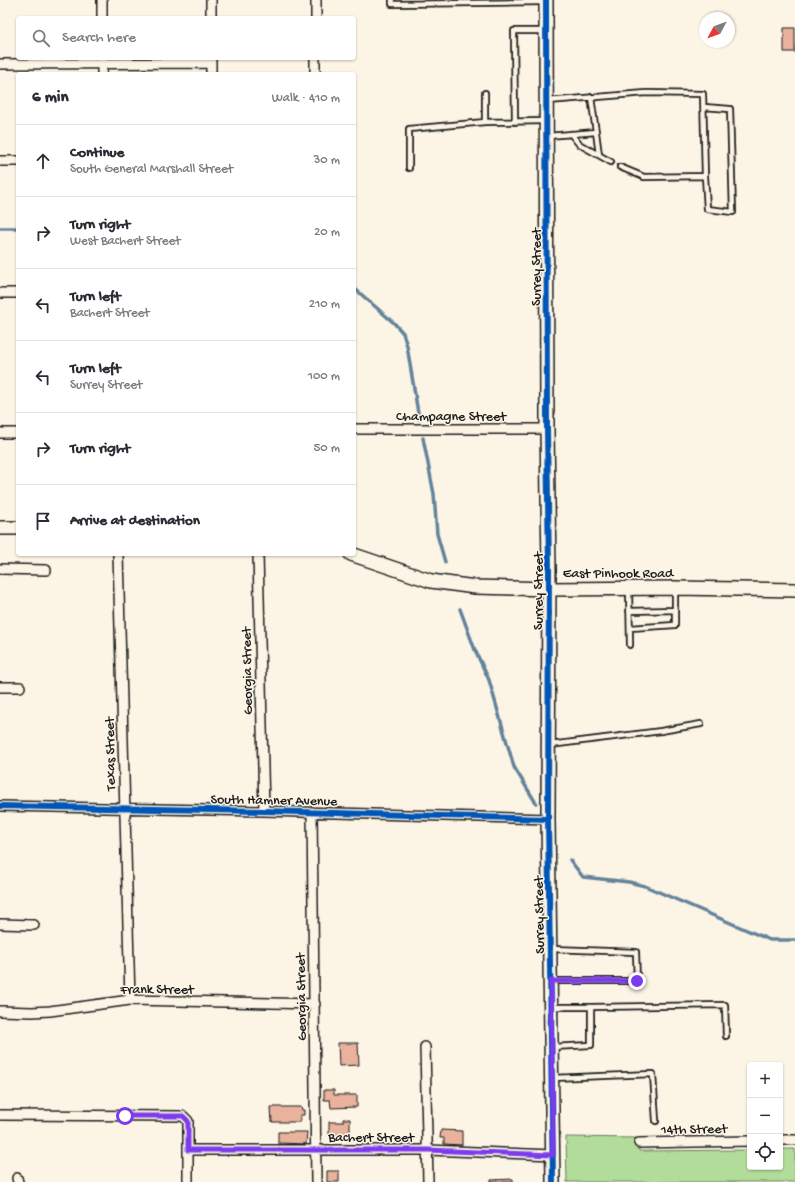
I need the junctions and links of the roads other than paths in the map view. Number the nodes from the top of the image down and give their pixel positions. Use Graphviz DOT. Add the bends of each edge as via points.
graph roads {
  1 [pos="102,0"];
  2 [pos="211,0"];
  3 [pos="316,0"];
  4 [pos="392,0"];
  5 [pos="546,1"];
  6 [pos="102,16"];
  7 [pos="211,16"];
  8 [pos="316,16"];
  9 [pos="546,31"];
  10 [pos="102,60"];
  11 [pos="315,60"];
  12 [pos="211,61"];
  13 [pos="0,64"];
  14 [pos="102,72"];
  15 [pos="211,72"];
  16 [pos="315,72"];
  17 [pos="485,93"];
  18 [pos="591,97"];
  19 [pos="547,101"];
  20 [pos="704,107"];
  21 [pos="547,121"];
  22 [pos="485,122"];
  23 [pos="515,122"];
  24 [pos="596,132"];
  25 [pos="571,134"];
  26 [pos="547,136"];
  27 [pos="599,155"];
  28 [pos="0,161"];
  29 [pos="16,161"];
  30 [pos="611,162"];
  31 [pos="620,167"];
  32 [pos="409,168"];
  33 [pos="705,176"];
  34 [pos="0,293"];
  35 [pos="16,293"];
  36 [pos="356,429"];
  37 [pos="547,429"];
  38 [pos="0,433"];
  39 [pos="16,433"];
  40 [pos="0,528"];
  41 [pos="16,528"];
  42 [pos="118,556"];
  43 [pos="258,556"];
  44 [pos="356,556"];
  45 [pos="0,569"];
  46 [pos="46,570"];
  47 [pos="629,588"];
  48 [pos="675,588"];
  49 [pos="549,589"];
  50 [pos="795,590"];
  51 [pos="675,610"];
  52 [pos="629,612"];
  53 [pos="630,628"];
  54 [pos="630,645"];
  55 [pos="0,687"];
  56 [pos="20,687"];
  57 [pos="702,724"];
  58 [pos="548,745"];
  59 [pos="0,806"];
  60 [pos="125,808"];
  61 [pos="264,811"];
  62 [pos="312,812"];
  63 [pos="548,819"];
  64 [pos="0,924"];
  65 [pos="34,925"];
  66 [pos="550,949"];
  67 [pos="551,981"];
  68 [pos="130,1000"];
  69 [pos="315,1004"];
  70 [pos="551,1007"];
  71 [pos="591,1007"];
  72 [pos="0,1012"];
  73 [pos="726,1036"];
  74 [pos="425,1047"];
  75 [pos="552,1047"];
  76 [pos="552,1078"];
  77 [pos="0,1115"];
  78 [pos="656,1121"];
  79 [pos="783,1140"];
  80 [pos="795,1140"];
  81 [pos="747,1141"];
  82 [pos="639,1143"];
  83 [pos="188,1150"];
  84 [pos="428,1150"];
  85 [pos="316,1151"];
  86 [pos="553,1155"];
  87 [pos="188,1182"];
  88 [pos="316,1182"];
  89 [pos="428,1182"];
  90 [pos="553,1182"];
  1 -- 6 [label="street"];
  2 -- 7 [label="street"];
  3 -- 8 [label="street"];
  4 -- 5 [label="lane" via="392,4"];
  5 -- 9 [label="street, Surrey Street"];
  9 -- 19 [label="street, Surrey Street"];
  9 -- 23 [label="lane" via="514,31"];
  10 -- 12 [label="street"];
  10 -- 13 [label="street"];
  10 -- 14 [label="street"];
  11 -- 16 [label="street"];
  12 -- 15 [label="street"];
  17 -- 22 [label="lane"];
  18 -- 19 [label="lane"];
  18 -- 20 [label="lane" via="646,93 702,94"];
  18 -- 24 [label="lane"];
  19 -- 21 [label="street, Surrey Street"];
  20 -- 33 [label="lane"];
  20 -- 33 [label="lane" via="730,109 733,212 707,209"];
  21 -- 23 [label="lane"];
  21 -- 26 [label="street, Surrey Street"];
  22 -- 23 [label="lane"];
  22 -- 32 [label="lane" via="409,129"];
  24 -- 25 [label="lane"];
  24 -- 27 [label="lane"];
  25 -- 26 [label="lane"];
  25 -- 27 [label="lane" via="579,144"];
  26 -- 37 [label="street, Surrey Street"];
  27 -- 30 [label="lane"];
  28 -- 29 [label="street"];
  31 -- 33 [label="lane" via="644,177"];
  34 -- 35 [label="street"];
  36 -- 37 [label="street, Champagne Street"];
  37 -- 49 [label="street, Surrey Street"];
  38 -- 39 [label="street"];
  40 -- 41 [label="street"];
  42 -- 60 [label="street, Texas Street"];
  43 -- 61 [label="street, Georgia Street"];
  44 -- 49 [label="street, East Pinhook Road" via="444,583 475,587"];
  45 -- 46 [label="street"];
  47 -- 48 [label="street, East Pinhook Road"];
  47 -- 49 [label="street, East Pinhook Road"];
  47 -- 52 [label="lane"];
  48 -- 50 [label="street, East Pinhook Road"];
  48 -- 51 [label="lane"];
  49 -- 58 [label="street, Surrey Street"];
  51 -- 52 [label="lane"];
  51 -- 53 [label="lane" via="675,625"];
  52 -- 53 [label="lane"];
  53 -- 54 [label="lane"];
  55 -- 56 [label="street"];
  57 -- 58 [label="lane"];
  58 -- 63 [label="street, Surrey Street"];
  59 -- 60 [label="street, South Hamner Avenue"];
  60 -- 61 [label="street, South Hamner Avenue"];
  60 -- 68 [label="street, Texas Street"];
  61 -- 62 [label="street, South Hamner Avenue"];
  62 -- 63 [label="street, South Hamner Avenue"];
  62 -- 69 [label="street, Georgia Street"];
  63 -- 66 [label="street, Surrey Street"];
  64 -- 65 [label="street"];
  66 -- 67 [label="street, Surrey Street"];
  66 -- 67 [label="lane" via="636,952 637,981"];
  67 -- 70 [label="street, Surrey Street"];
  68 -- 69 [label="street, Frank Street"];
  68 -- 72 [label="street, Frank Street" via="50,1011"];
  69 -- 85 [label="street, Georgia Street"];
  70 -- 71 [label="lane"];
  70 -- 75 [label="street, Surrey Street"];
  71 -- 73 [label="lane" via="726,1005"];
  71 -- 75 [label="lane" via="591,1046"];
  74 -- 84 [label="street"];
  75 -- 76 [label="street, Surrey Street"];
  76 -- 78 [label="lane" via="653,1074"];
  76 -- 86 [label="street, Surrey Street"];
  77 -- 83 [label="street" via="183,1116 188,1121"];
  79 -- 80 [label="street"];
  81 -- 82 [label="street, 14th Street"];
  83 -- 85 [label="street, Bachert Street"];
  83 -- 87 [label="street"];
  84 -- 85 [label="street, Bachert Street"];
  84 -- 86 [label="street, Bachert Street"];
  84 -- 89 [label="street"];
  85 -- 88 [label="street, Georgia Street"];
  86 -- 90 [label="street, Surrey Street"];
}
